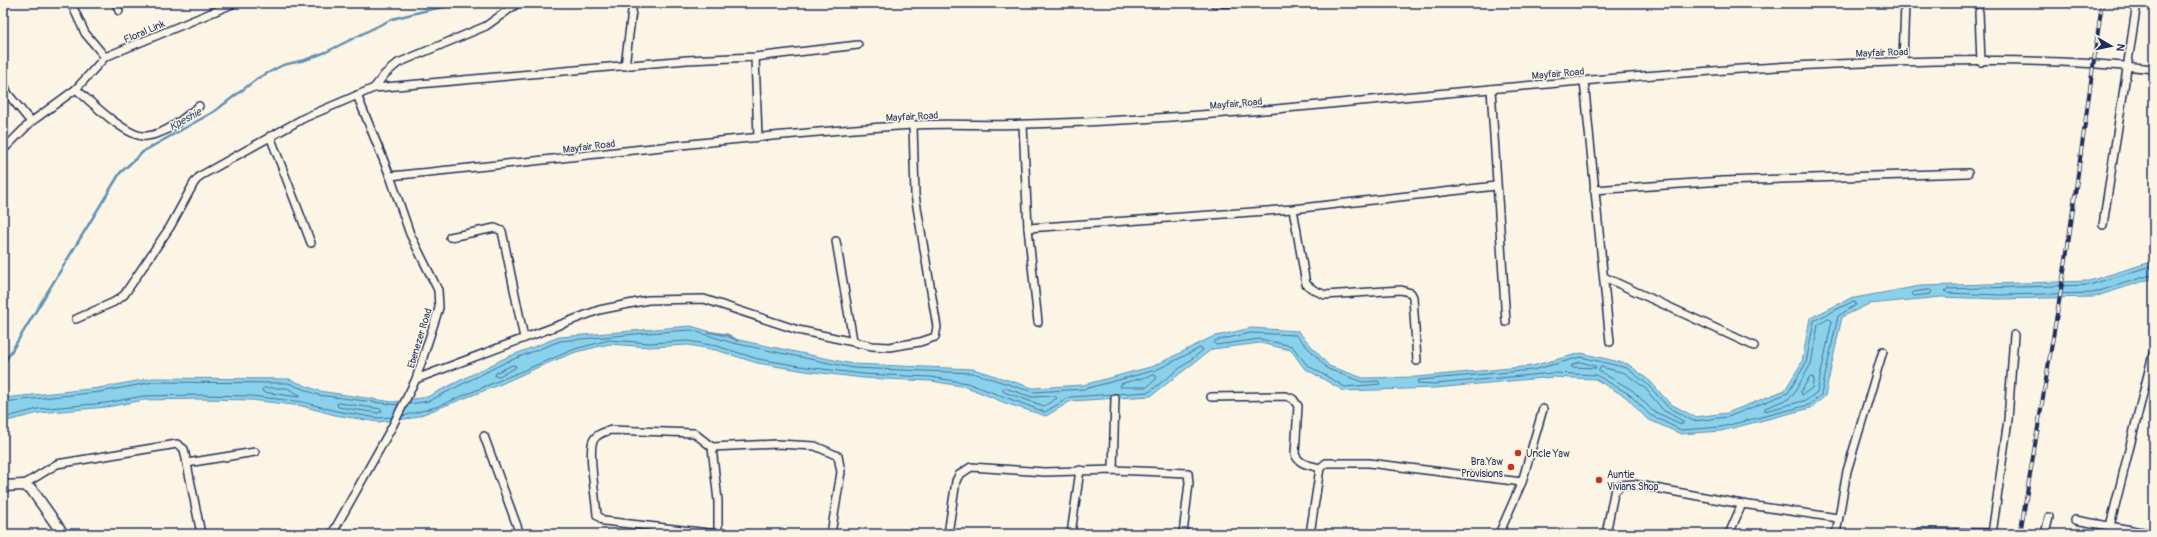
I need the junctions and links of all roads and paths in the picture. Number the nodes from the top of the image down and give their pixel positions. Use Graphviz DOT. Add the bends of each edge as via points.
graph roads {
  1 [pos="71,3"];
  2 [pos="116,3"];
  3 [pos="235,3"];
  4 [pos="518,3"];
  5 [pos="633,3"];
  6 [pos="1238,3"];
  7 [pos="1905,3"];
  8 [pos="2137,3"];
  9 [pos="1216,4"];
  10 [pos="119,11"];
  11 [pos="1979,12"];
  12 [pos="858,45"];
  13 [pos="105,57"];
  14 [pos="755,57"];
  15 [pos="1903,61"];
  16 [pos="1981,62"];
  17 [pos="625,66"];
  18 [pos="2127,66"];
  19 [pos="2154,69"];
  20 [pos="1584,81"];
  21 [pos="3,82"];
  22 [pos="374,88"];
  23 [pos="1491,88"];
  24 [pos="76,89"];
  25 [pos="6,95"];
  26 [pos="357,95"];
  27 [pos="199,106"];
  28 [pos="30,122"];
  29 [pos="913,125"];
  30 [pos="1023,125"];
  31 [pos="270,136"];
  32 [pos="758,136"];
  33 [pos="3,150"];
  34 [pos="1968,173"];
  35 [pos="390,176"];
  36 [pos="1496,186"];
  37 [pos="1594,190"];
  38 [pos="1293,208"];
  39 [pos="2103,225"];
  40 [pos="1028,228"];
  41 [pos="450,237"];
  42 [pos="836,241"];
  43 [pos="311,243"];
  44 [pos="1604,277"];
  45 [pos="76,319"];
  46 [pos="1038,322"];
  47 [pos="1506,322"];
  48 [pos="2014,335"];
  49 [pos="524,338"];
  50 [pos="853,340"];
  51 [pos="1610,342"];
  52 [pos="1754,346"];
  53 [pos="2154,350"];
  54 [pos="1883,351"];
  55 [pos="1417,361"];
  56 [pos="416,378"];
  57 [pos="1211,397"];
  58 [pos="1115,398"];
  59 [pos="1543,408"];
  60 [pos="484,436"];
  61 [pos="712,447"];
  62 [pos="255,452"];
  63 [pos="187,463"];
  64 [pos="1320,468"];
  65 [pos="1080,470"];
  66 [pos="1112,470"];
  67 [pos="1522,482"];
  68 [pos="23,485"];
  69 [pos="3,486"];
  70 [pos="1742,504"];
  71 [pos="2049,517"];
  72 [pos="1838,518"];
  73 [pos="2075,520"];
  74 [pos="2110,526"];
  75 [pos="1920,532"];
  76 [pos="63,534"];
  77 [pos="201,534"];
  78 [pos="332,534"];
  79 [pos="520,534"];
  80 [pos="718,534"];
  81 [pos="831,534"];
  82 [pos="948,534"];
  83 [pos="1071,534"];
  84 [pos="1183,534"];
  85 [pos="1310,534"];
  86 [pos="1499,534"];
  87 [pos="1606,534"];
  88 [pos="1729,534"];
  89 [pos="1836,534"];
  90 [pos="1993,534"];
  91 [pos="2045,534"];
  92 [pos="2154,534"];
  1 -- 13 [label="street" via="85,33"];
  2 -- 10 [label="street"];
  3 -- 13 [label="street, Floral Link"];
  4 -- 22 [label="street" via="486,26 398,63"];
  5 -- 17 [label="street"];
  6 -- 9 [label="street"];
  7 -- 15 [label="street"];
  8 -- 18 [label="street"];
  11 -- 16 [label="street"];
  12 -- 14 [label="street"];
  13 -- 24 [label="street"];
  14 -- 17 [label="street"];
  14 -- 32 [label="street"];
  15 -- 16 [label="street, Mayfair Road"];
  15 -- 20 [label="street, Mayfair Road" via="1735,68"];
  16 -- 18 [label="street, Mayfair Road" via="2084,62"];
  17 -- 22 [label="street"];
  18 -- 19 [label="street, Mayfair Road"];
  18 -- 39 [label="street"];
  20 -- 23 [label="street, Mayfair Road"];
  20 -- 37 [label="street"];
  21 -- 25 [label="street"];
  22 -- 26 [label="street"];
  23 -- 30 [label="street, Mayfair Road" via="1202,116"];
  23 -- 36 [label="street"];
  24 -- 27 [label="street" via="117,123 134,134 145,137 171,127"];
  24 -- 28 [label="street"];
  25 -- 28 [label="street"];
  26 -- 31 [label="street"];
  26 -- 35 [label="street, Ebenezer Road"];
  28 -- 33 [label="street"];
  29 -- 30 [label="street, Mayfair Road"];
  29 -- 32 [label="street, Mayfair Road"];
  29 -- 50 [label="street" via="916,195 937,327 935,337 889,347 872,346"];
  30 -- 40 [label="street"];
  31 -- 43 [label="street"];
  31 -- 45 [label="street" via="196,179 170,227 124,295"];
  32 -- 35 [label="street, Mayfair Road"];
  34 -- 37 [label="street" via="1723,181"];
  35 -- 56 [label="street, Ebenezer Road" via="410,234 440,299"];
  36 -- 38 [label="street"];
  36 -- 47 [label="street"];
  37 -- 44 [label="street"];
  38 -- 40 [label="street"];
  38 -- 55 [label="street" via="1306,284 1314,290 1325,295 1401,290 1411,293"];
  40 -- 46 [label="street"];
  41 -- 49 [label="street" via="495,228 502,231"];
  42 -- 50 [label="street"];
  44 -- 51 [label="street"];
  44 -- 52 [label="street"];
  48 -- 90 [label="street" via="2008,420"];
  49 -- 50 [label="street" via="599,310 648,300 693,299 715,301 798,330"];
  49 -- 56 [label="street"];
  53 -- 74 [label="street"];
  54 -- 72 [label="street" via="1847,471"];
  56 -- 78 [label="street, Ebenezer Road" via="393,425"];
  57 -- 64 [label="street" via="1293,398 1298,406 1297,459 1301,463"];
  58 -- 66 [label="street"];
  59 -- 67 [label="street"];
  60 -- 79 [label="street"];
  61 -- 80 [label="street" via="718,501"];
  61 -- 80 [label="street" via="694,433 611,430 600,434 593,442 592,457 597,515 604,521"];
  61 -- 81 [label="street" via="777,444 815,446 838,456 841,472"];
  62 -- 63 [label="street"];
  63 -- 68 [label="street" via="184,449 177,444 164,445 57,464"];
  63 -- 77 [label="street"];
  64 -- 67 [label="street" via="1326,463 1369,463"];
  64 -- 85 [label="street"];
  65 -- 66 [label="street"];
  65 -- 82 [label="street" via="1045,472 971,467 958,475"];
  65 -- 83 [label="street"];
  66 -- 84 [label="street" via="1188,473"];
  67 -- 86 [label="street"];
  68 -- 69 [label="street"];
  68 -- 76 [label="street" via="32,490"];
  70 -- 72 [label="street"];
  70 -- 87 [label="street" via="1633,484 1621,485 1614,493"];
  70 -- 88 [label="street"];
  71 -- 91 [label="street"];
  72 -- 89 [label="street"];
  73 -- 74 [label="street"];
  74 -- 92 [label="street"];
  75 -- 90 [label="street"];
}
